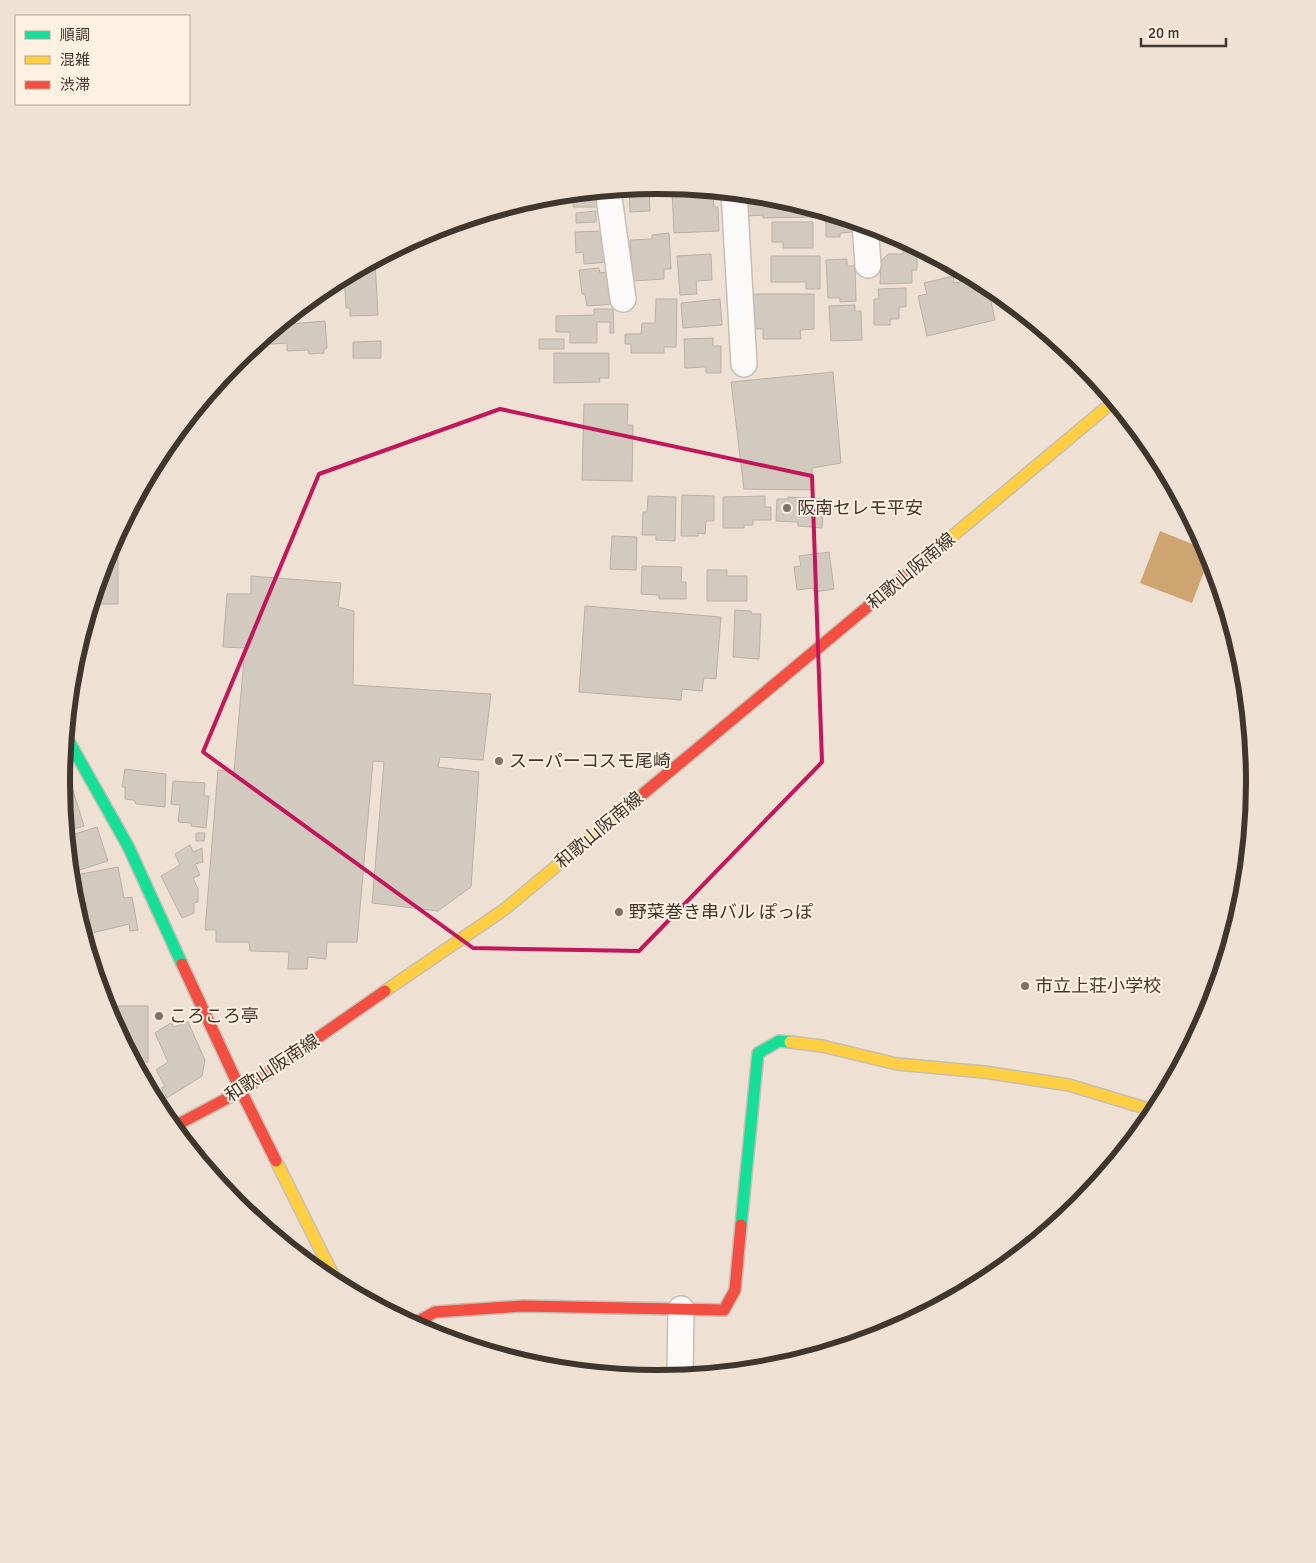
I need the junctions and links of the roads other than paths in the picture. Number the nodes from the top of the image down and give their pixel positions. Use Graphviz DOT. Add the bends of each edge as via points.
graph roads {
  1 [pos="609,196"];
  2 [pos="734,199"];
  3 [pos="866,232"];
  4 [pos="868,265"];
  5 [pos="623,300"];
  6 [pos="744,364"];
  7 [pos="1109,405"];
  8 [pos="71,745"];
  9 [pos="241,1091"];
  10 [pos="1147,1108"];
  11 [pos="180,1123"];
  12 [pos="329,1268"];
  13 [pos="681,1310"];
  14 [pos="421,1320"];
  15 [pos="680,1369"];
  1 -- 5 [label="street"];
  2 -- 6 [label="street"];
  3 -- 4 [label="street"];
  7 -- 9 [label="street, 和歌山阪南線" via="505,909"];
  8 -- 9 [label="street" via="128,846"];
  9 -- 11 [label="street, 和歌山阪南線"];
  9 -- 12 [label="street"];
  10 -- 13 [label="street" via="1069,1085 984,1072 897,1064 822,1046 779,1041 758,1053 735,1290 724,1310"];
  13 -- 14 [label="street" via="523,1306 436,1312"];
  13 -- 15 [label="street"];
}
